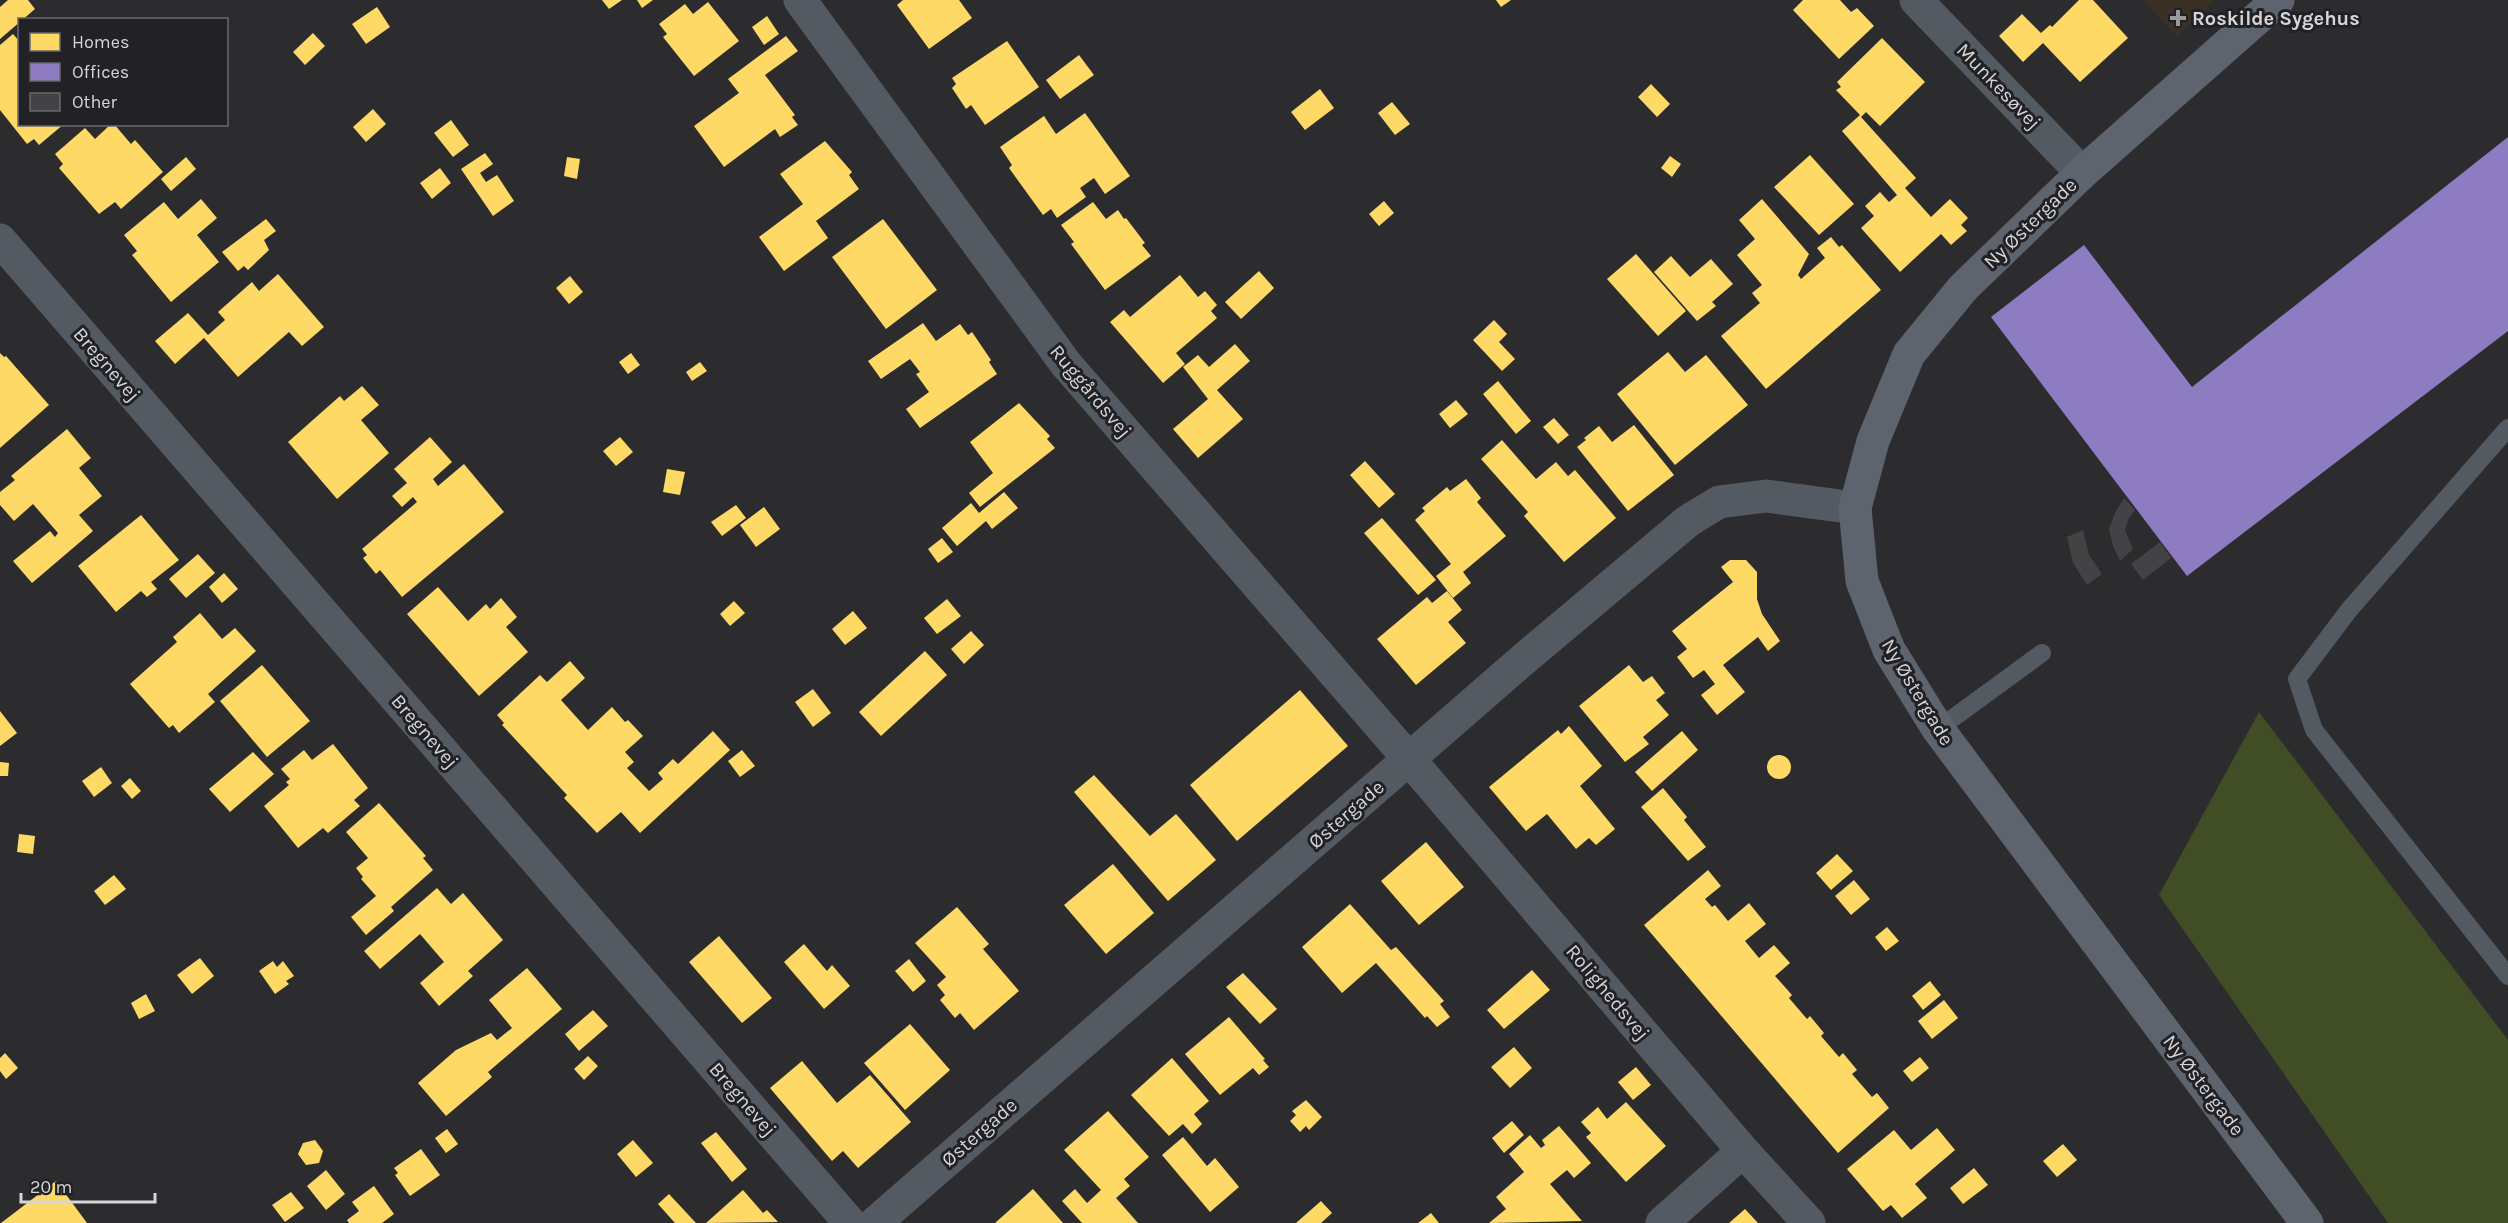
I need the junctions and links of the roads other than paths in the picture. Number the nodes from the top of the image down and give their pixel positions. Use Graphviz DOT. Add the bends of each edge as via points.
graph roads {
  1 [pos="800,0"];
  2 [pos="1916,0"];
  3 [pos="2278,0"];
  4 [pos="2082,173"];
  5 [pos="0,240"];
  6 [pos="2508,428"];
  7 [pos="1855,508"];
  8 [pos="2042,653"];
  9 [pos="1938,729"];
  10 [pos="1409,759"];
  11 [pos="2508,976"];
  12 [pos="1743,1150"];
  13 [pos="850,1223"];
  14 [pos="875,1223"];
  15 [pos="1662,1223"];
  16 [pos="1809,1223"];
  17 [pos="2307,1223"];
  1 -- 10 [label="street, Ruggårdsvej" via="1066,364"];
  2 -- 4 [label="street, Munkesøvej"];
  3 -- 4 [label="main road, Ny Østergade"];
  4 -- 7 [label="main road, Ny Østergade" via="1963,288 1909,354 1874,441"];
  5 -- 13 [label="street, Bregnevej"];
  6 -- 11 [label="lane" via="2349,610 2297,679 2314,730"];
  7 -- 9 [label="main road, Ny Østergade" via="1862,581 1889,650"];
  7 -- 10 [label="street, Østergade" via="1766,496 1719,502 1659,543"];
  8 -- 9 [label="lane"];
  9 -- 17 [label="main road, Ny Østergade"];
  10 -- 12 [label="street, Rolighedsvej"];
  10 -- 14 [label="street, Østergade"];
  12 -- 15 [label="street"];
  12 -- 16 [label="street, Rolighedsvej"];
}
